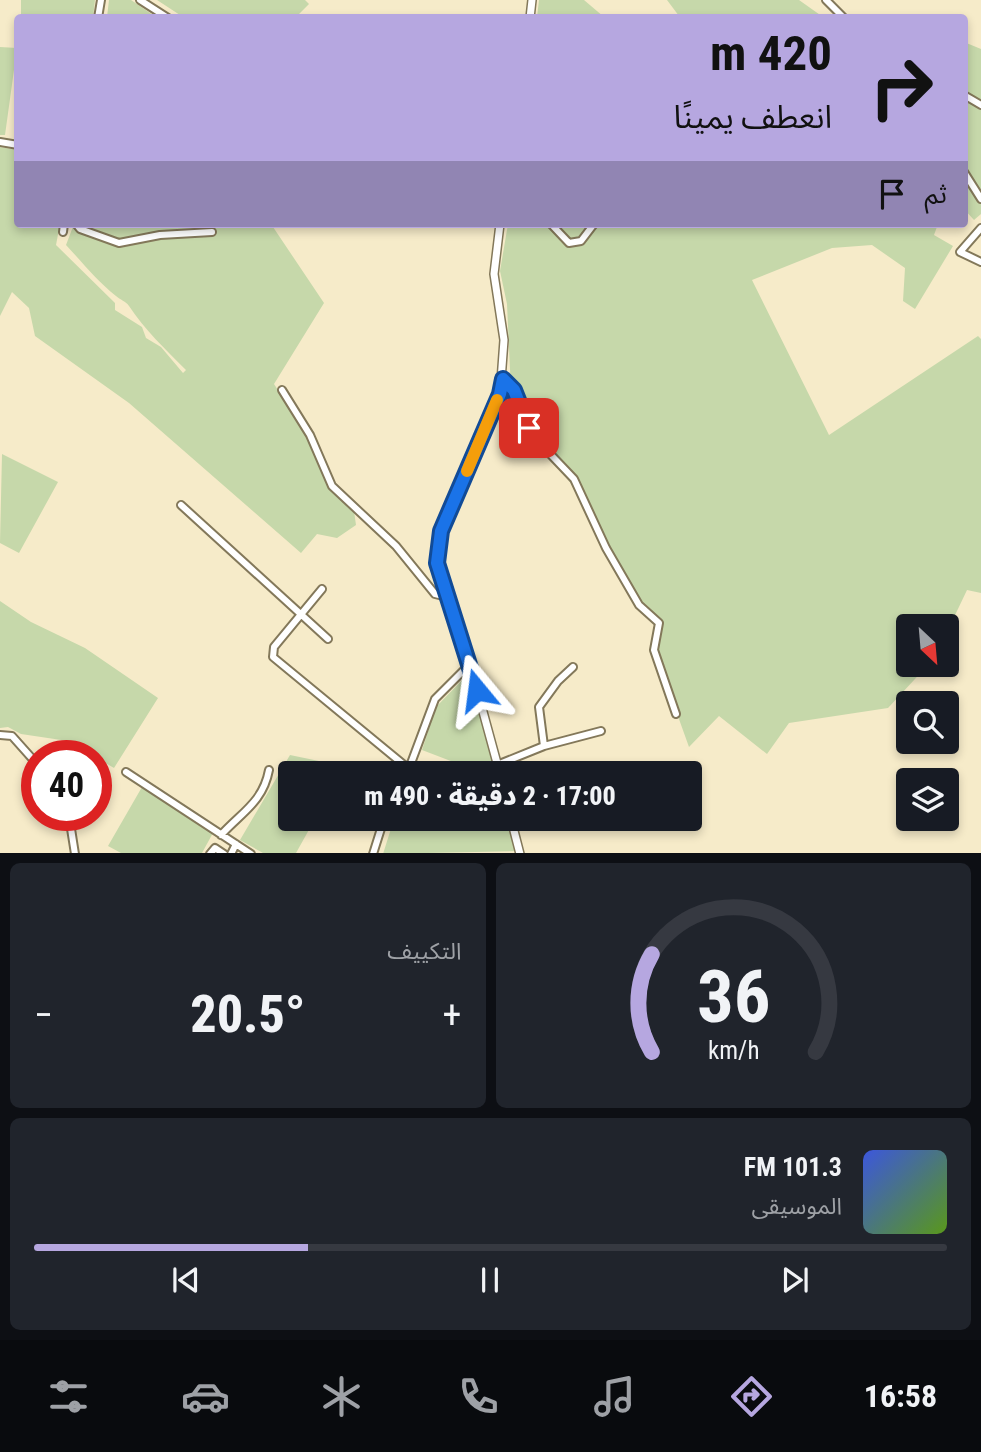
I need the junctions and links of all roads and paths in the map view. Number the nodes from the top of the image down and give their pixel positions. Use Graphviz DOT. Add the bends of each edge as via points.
graph roads {
  1 [pos="140,0"];
  2 [pos="826,0"];
  3 [pos="162,14"];
  4 [pos="840,14"];
  5 [pos="968,178"];
  6 [pos="981,199"];
  7 [pos="79,228"];
  8 [pos="500,228"];
  9 [pos="555,228"];
  10 [pos="591,228"];
  11 [pos="981,228"];
  12 [pos="212,232"];
  13 [pos="981,262"];
  14 [pos="503,379"];
  15 [pos="282,390"];
  16 [pos="181,505"];
  17 [pos="321,589"];
  18 [pos="447,597"];
  19 [pos="300,615"];
  20 [pos="328,639"];
  21 [pos="470,664"];
  22 [pos="573,667"];
  23 [pos="676,714"];
  24 [pos="601,731"];
  25 [pos="0,735"];
  26 [pos="21,746"];
  27 [pos="544,746"];
  28 [pos="396,761"];
  29 [pos="412,761"];
  30 [pos="497,761"];
  31 [pos="515,761"];
  32 [pos="269,770"];
  33 [pos="126,772"];
  34 [pos="71,831"];
  35 [pos="380,831"];
  36 [pos="514,831"];
  37 [pos="221,835"];
  38 [pos="236,844"];
  39 [pos="75,853"];
  40 [pos="210,853"];
  41 [pos="223,853"];
  42 [pos="231,853"];
  43 [pos="251,853"];
  44 [pos="373,853"];
  45 [pos="520,853"];
  1 -- 3 [label="street"];
  2 -- 4 [label="street"];
  5 -- 6 [label="street"];
  7 -- 12 [label="street" via="119,243"];
  8 -- 14 [label="street" via="494,274 503,319"];
  9 -- 10 [label="street" via="569,243 581,241"];
  11 -- 13 [label="street" via="960,252"];
  14 -- 18 [label="street" via="441,531 437,563"];
  14 -- 23 [label="street" via="514,390 534,437 574,479 639,605 659,623 654,650"];
  15 -- 18 [label="street" via="310,435 332,486 396,546 435,594"];
  16 -- 19 [label="street"];
  17 -- 19 [label="street"];
  18 -- 21 [label="street"];
  19 -- 20 [label="street"];
  19 -- 28 [label="street" via="274,647 273,657"];
  21 -- 29 [label="street" via="435,699"];
  21 -- 30 [label="street"];
  22 -- 27 [label="street" via="541,702"];
  24 -- 27 [label="street"];
  25 -- 26 [label="street" via="12,736"];
  27 -- 31 [label="street"];
  32 -- 37 [label="street" via="255,804"];
  33 -- 37 [label="street"];
  34 -- 39 [label="street"];
  35 -- 44 [label="street"];
  36 -- 45 [label="street"];
  37 -- 38 [label="street"];
  38 -- 42 [label="street"];
  38 -- 43 [label="street"];
  40 -- 41 [label="street" via="215,848"];
}
